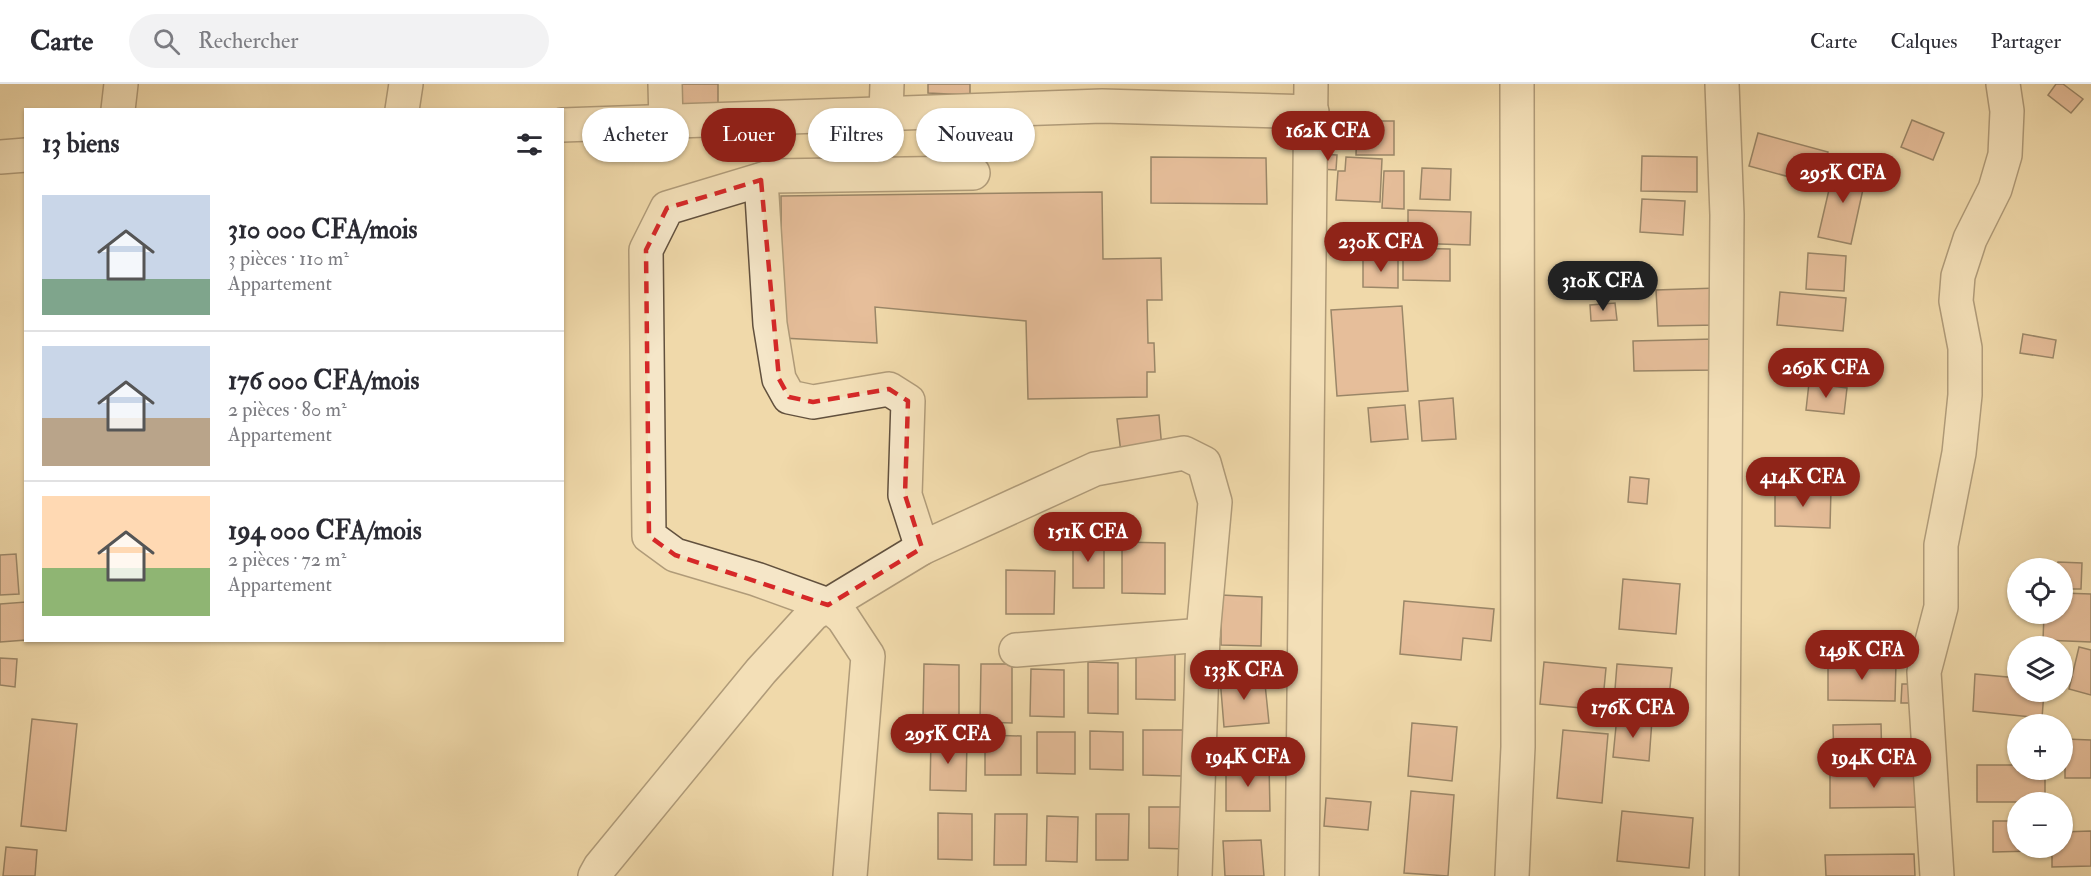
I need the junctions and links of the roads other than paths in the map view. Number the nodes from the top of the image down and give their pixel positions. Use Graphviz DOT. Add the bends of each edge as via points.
graph roads {
  1 [pos="121,84"];
  2 [pos="406,84"];
  3 [pos="665,84"];
  4 [pos="1517,84"];
  5 [pos="1722,84"];
  6 [pos="2003,84"];
  7 [pos="1102,95"];
  8 [pos="1312,98"];
  9 [pos="886,99"];
  10 [pos="118,108"];
  11 [pos="402,108"];
  12 [pos="666,108"];
  13 [pos="689,120"];
  14 [pos="564,125"];
  15 [pos="582,125"];
  16 [pos="24,155"];
  17 [pos="0,157"];
  18 [pos="973,173"];
  19 [pos="761,180"];
  20 [pos="922,548"];
  21 [pos="828,605"];
  22 [pos="1203,635"];
  23 [pos="1016,650"];
  24 [pos="595,876"];
  25 [pos="850,876"];
  26 [pos="1195,876"];
  27 [pos="1302,876"];
  28 [pos="1512,876"];
  29 [pos="1722,876"];
  30 [pos="1937,876"];
  1 -- 10 [label="street"];
  2 -- 11 [label="street"];
  3 -- 12 [label="street"];
  4 -- 28 [label="street" via="1518,747"];
  5 -- 29 [label="street" via="1727,226"];
  6 -- 30 [label="street" via="2007,111 2005,155 1958,276 1956,301 1965,348 1965,395 1959,453 1941,545 1941,607 1924,672"];
  7 -- 8 [label="street"];
  7 -- 9 [label="street"];
  8 -- 27 [label="street"];
  9 -- 13 [label="street"];
  14 -- 15 [label="street"];
  16 -- 17 [label="street"];
  18 -- 19 [label="street" via="773,176"];
  19 -- 20 [label="street" via="770,324 778,379 789,397 813,402 889,389 908,401 905,495"];
  19 -- 21 [label="street" via="667,208 646,250 649,536 675,555"];
  20 -- 21 [label="street"];
  20 -- 22 [label="street" via="1095,469 1185,453 1204,463 1215,502"];
  21 -- 24 [label="street" via="813,614 761,671"];
  21 -- 25 [label="street" via="843,618 868,656"];
  22 -- 23 [label="street"];
  22 -- 26 [label="street"];
}
